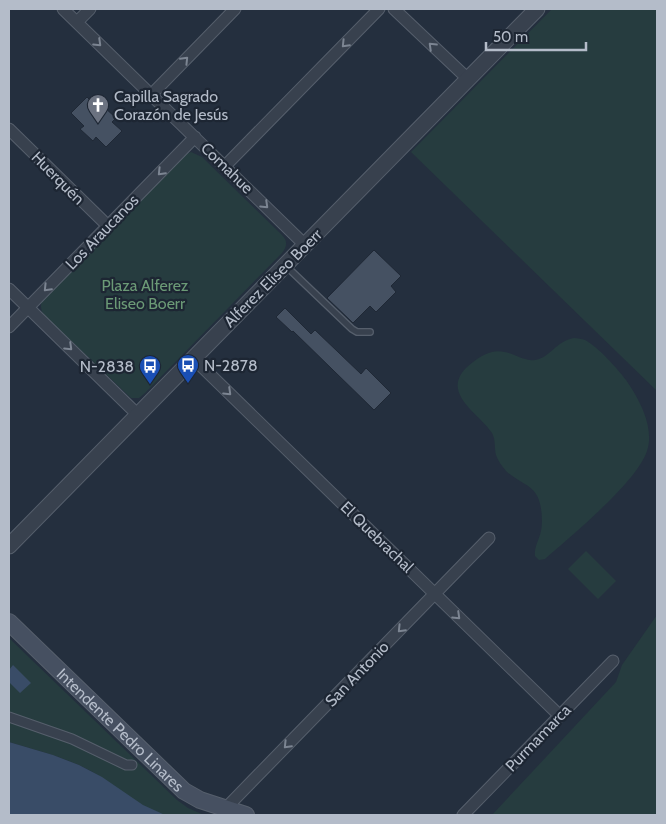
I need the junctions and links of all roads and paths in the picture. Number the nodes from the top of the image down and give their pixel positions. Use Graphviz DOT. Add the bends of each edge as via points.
graph roads {
  1 [pos="63,9"];
  2 [pos="90,9"];
  3 [pos="235,9"];
  4 [pos="379,9"];
  5 [pos="394,9"];
  6 [pos="536,9"];
  7 [pos="77,22"];
  8 [pos="468,79"];
  9 [pos="151,94"];
  10 [pos="9,129"];
  11 [pos="195,137"];
  12 [pos="225,166"];
  13 [pos="108,226"];
  14 [pos="305,244"];
  15 [pos="285,265"];
  16 [pos="9,289"];
  17 [pos="28,308"];
  18 [pos="9,327"];
  19 [pos="370,332"];
  20 [pos="193,358"];
  21 [pos="138,415"];
  22 [pos="489,538"];
  23 [pos="9,546"];
  24 [pos="435,594"];
  25 [pos="9,622"];
  26 [pos="613,662"];
  27 [pos="9,716"];
  28 [pos="560,716"];
  29 [pos="132,765"];
  30 [pos="225,809"];
  31 [pos="246,815"];
  32 [pos="463,815"];
  1 -- 7 [label="street, Comahue"];
  2 -- 7 [label="street"];
  9 -- 3 [label="street, one-way"];
  4 -- 12 [label="street, one-way"];
  8 -- 5 [label="street, one-way"];
  6 -- 8 [label="street, Alferez Eliseo Boerr"];
  7 -- 9 [label="street, Comahue, one-way"];
  8 -- 14 [label="street, Alferez Eliseo Boerr"];
  9 -- 11 [label="street, Comahue"];
  10 -- 13 [label="street, Huerquén"];
  11 -- 12 [label="street, Comahue"];
  11 -- 13 [label="street, Los Araucanos, one-way"];
  12 -- 14 [label="street, Comahue, one-way"];
  13 -- 17 [label="street, Los Araucanos, one-way"];
  14 -- 15 [label="street, Alferez Eliseo Boerr"];
  15 -- 19 [label="lane" via="352,329"];
  15 -- 20 [label="street, Alferez Eliseo Boerr"];
  16 -- 17 [label="street"];
  17 -- 18 [label="street, Los Araucanos"];
  17 -- 21 [label="street, one-way"];
  20 -- 21 [label="street, Alferez Eliseo Boerr"];
  20 -- 24 [label="street, El Quebrachal, one-way"];
  21 -- 23 [label="street, Alferez Eliseo Boerr"];
  22 -- 24 [label="street, San Antonio"];
  24 -- 28 [label="street, El Quebrachal, one-way"];
  24 -- 30 [label="street, San Antonio, one-way"];
  25 -- 30 [label="main road, Intendente Pedro Linares" via="176,784 200,800"];
  26 -- 28 [label="street, Purmamarca"];
  27 -- 29 [label="street"];
  28 -- 32 [label="street, Purmamarca"];
  30 -- 31 [label="main road, Intendente Pedro Linares"];
}
